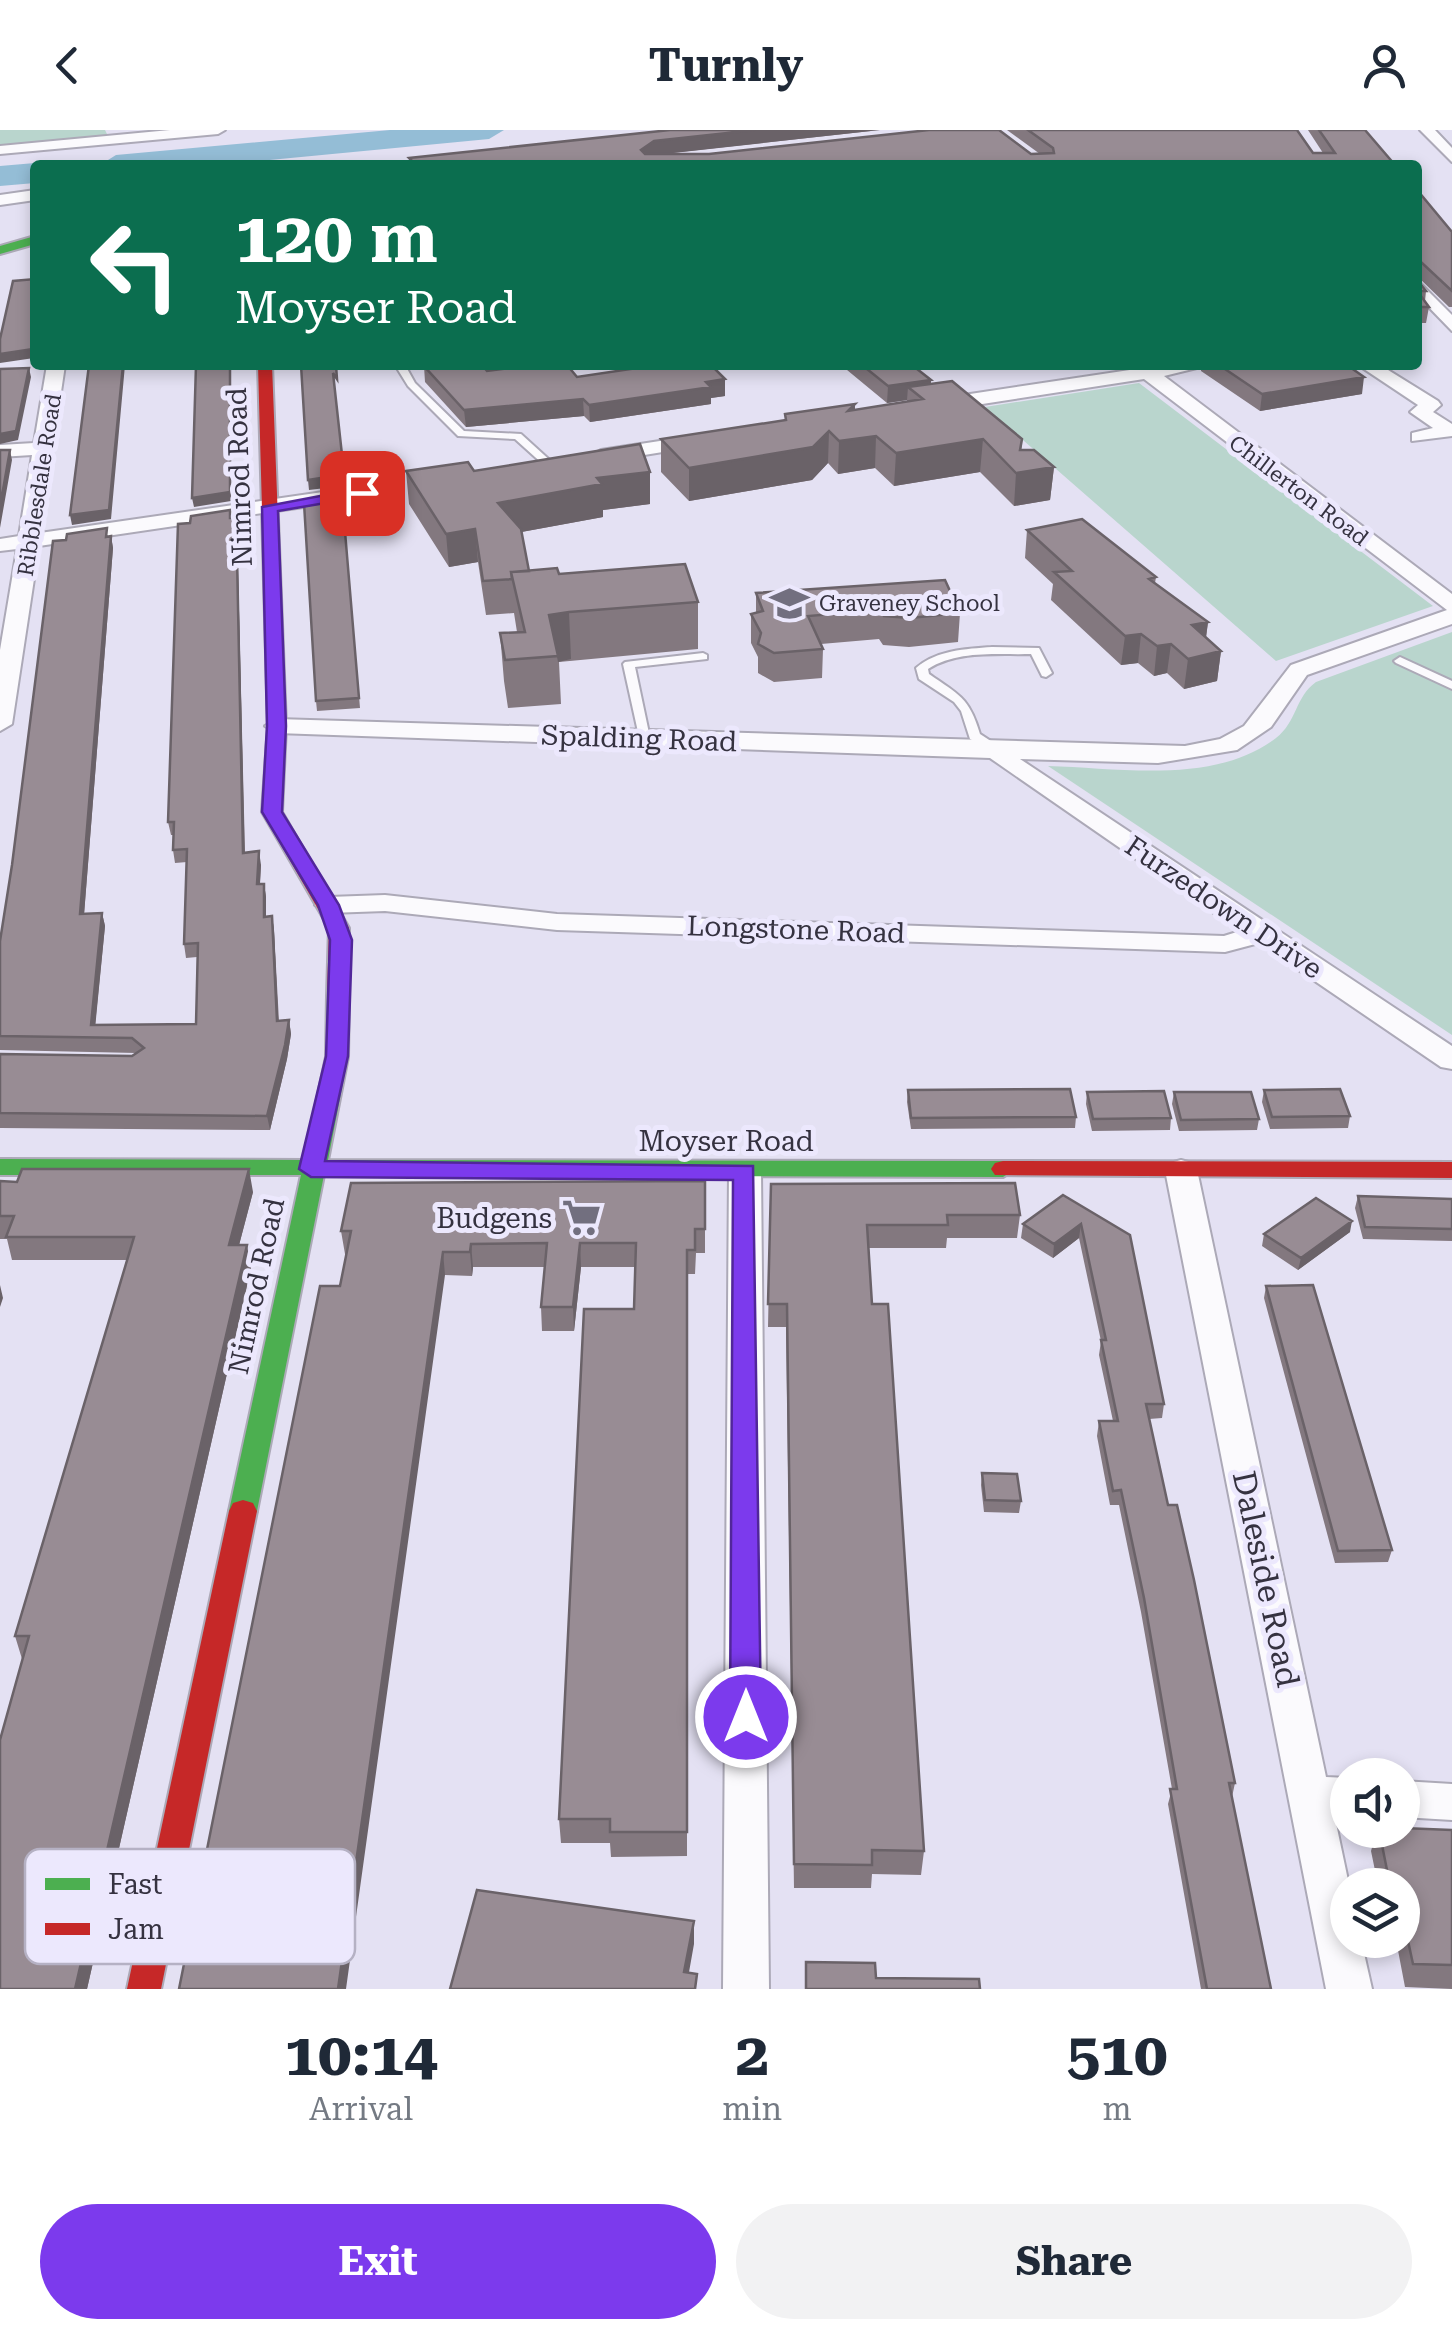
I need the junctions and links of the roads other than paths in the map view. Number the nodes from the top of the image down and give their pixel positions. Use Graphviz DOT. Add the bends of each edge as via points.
graph roads {
  1 [pos="218,130"];
  2 [pos="1427,130"];
  3 [pos="124,134"];
  4 [pos="0,150"];
  5 [pos="1452,156"];
  6 [pos="30,197"];
  7 [pos="0,200"];
  8 [pos="30,241"];
  9 [pos="0,250"];
  10 [pos="1422,292"];
  11 [pos="1446,327"];
  12 [pos="50,370"];
  13 [pos="265,370"];
  14 [pos="403,370"];
  15 [pos="1168,370"];
  16 [pos="1376,370"];
  17 [pos="1148,373"];
  18 [pos="921,408"];
  19 [pos="1419,436"];
  20 [pos="720,438"];
  21 [pos="45,448"];
  22 [pos="0,451"];
  23 [pos="568,461"];
  24 [pos="515,469"];
  25 [pos="402,487"];
  26 [pos="270,507"];
  27 [pos="31,543"];
  28 [pos="0,545"];
  29 [pos="1452,605"];
  30 [pos="1452,616"];
  31 [pos="703,657"];
  32 [pos="1400,661"];
  33 [pos="1046,672"];
  34 [pos="1452,685"];
  35 [pos="0,724"];
  36 [pos="276,726"];
  37 [pos="644,738"];
  38 [pos="1001,752"];
  39 [pos="328,905"];
  40 [pos="1263,933"];
  41 [pos="1452,1060"];
  42 [pos="0,1167"];
  43 [pos="311,1169"];
  44 [pos="1182,1170"];
  45 [pos="1452,1170"];
  46 [pos="745,1172"];
  47 [pos="1329,1796"];
  48 [pos="1420,1800"];
  49 [pos="1452,1802"];
  50 [pos="173,1849"];
  51 [pos="149,1964"];
  52 [pos="144,1989"];
  53 [pos="746,1989"];
  54 [pos="1350,1989"];
  1 -- 3 [label="street"];
  2 -- 5 [label="street"];
  3 -- 4 [label="street"];
  6 -- 7 [label="street"];
  8 -- 9 [label="street"];
  10 -- 11 [label="street"];
  12 -- 21 [label="street, Ribblesdale Road"];
  13 -- 26 [label="street, Nimrod Road"];
  14 -- 23 [label="lane" via="461,434 518,436"];
  15 -- 17 [label="street"];
  16 -- 19 [label="street" via="1432,405 1420,412 1450,431"];
  17 -- 18 [label="street"];
  17 -- 29 [label="street, Chillerton Road"];
  20 -- 23 [label="street"];
  21 -- 22 [label="street"];
  21 -- 27 [label="street, Ribblesdale Road"];
  23 -- 24 [label="street"];
  25 -- 26 [label="street"];
  26 -- 27 [label="street"];
  26 -- 36 [label="street, Nimrod Road"];
  27 -- 28 [label="street"];
  27 -- 35 [label="street, Ribblesdale Road"];
  30 -- 38 [label="street, Spalding Road" via="1299,670 1284,681 1261,724 1212,748 1158,756"];
  31 -- 37 [label="lane" via="629,664"];
  32 -- 34 [label="lane"];
  33 -- 38 [label="lane" via="1035,650 953,656 922,668 923,676 958,698 974,736"];
  36 -- 37 [label="street, Spalding Road"];
  36 -- 39 [label="street, Nimrod Road" via="272,812"];
  37 -- 38 [label="street, Spalding Road"];
  38 -- 40 [label="street, Furzedown Drive"];
  39 -- 40 [label="street, Longstone Road" via="385,903 557,922 1225,944"];
  39 -- 43 [label="street, Nimrod Road" via="341,940 337,1056"];
  40 -- 41 [label="street, Furzedown Drive"];
  42 -- 43 [label="street, Moyser Road"];
  43 -- 46 [label="street, Moyser Road"];
  43 -- 50 [label="street, Nimrod Road"];
  44 -- 45 [label="street, Moyser Road"];
  44 -- 46 [label="street, Moyser Road"];
  44 -- 47 [label="street, Daleside Road"];
  46 -- 53 [label="street"];
  47 -- 54 [label="street, Daleside Road"];
  48 -- 49 [label="street"];
  51 -- 52 [label="street, Nimrod Road"];
}
